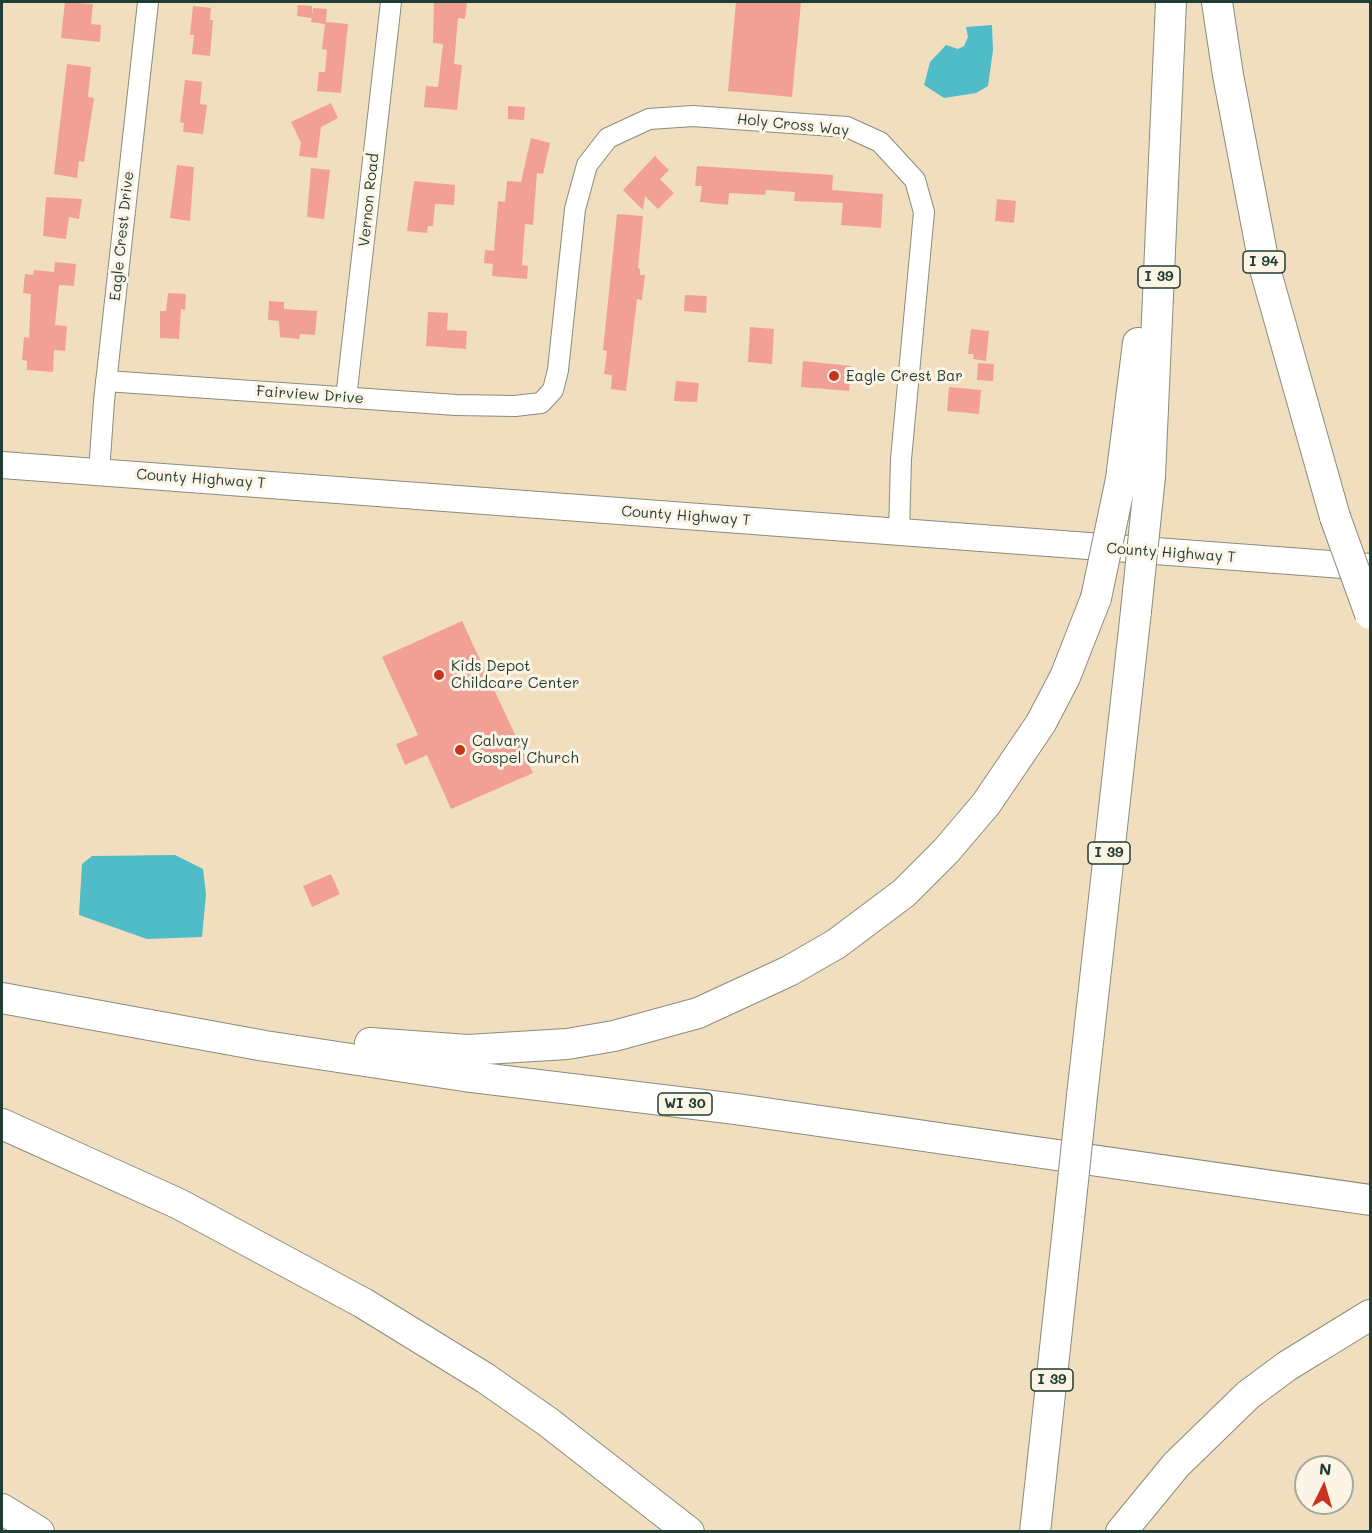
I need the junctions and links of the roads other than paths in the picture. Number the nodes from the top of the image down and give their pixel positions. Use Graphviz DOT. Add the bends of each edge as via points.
graph roads {
  1 [pos="148,2"];
  2 [pos="391,2"];
  3 [pos="1171,2"];
  4 [pos="1217,2"];
  5 [pos="106,381"];
  6 [pos="346,398"];
  7 [pos="515,406"];
  8 [pos="2,465"];
  9 [pos="99,472"];
  10 [pos="1135,478"];
  11 [pos="898,533"];
  12 [pos="1371,567"];
  13 [pos="1371,614"];
  14 [pos="2,992"];
  15 [pos="2,998"];
  16 [pos="2,1124"];
  17 [pos="1371,1200"];
  18 [pos="1371,1315"];
  19 [pos="2,1509"];
  20 [pos="39,1532"];
  21 [pos="689,1532"];
  22 [pos="1035,1532"];
  23 [pos="1121,1532"];
  1 -- 5 [label="street, Eagle Crest Drive"];
  2 -- 6 [label="street, Vernon Road"];
  3 -- 10 [label="highway, I 39" via="1169,77"];
  4 -- 13 [label="highway, I 94, bridge" via="1265,268 1335,518"];
  5 -- 6 [label="street, Fairview Drive"];
  5 -- 9 [label="street, Eagle Crest Drive"];
  6 -- 7 [label="street, Fairview Drive"];
  7 -- 11 [label="street, Holy Cross Way" via="541,403 553,390 575,209 587,165 608,138 649,119 693,116 848,127 880,142 915,180 924,212"];
  8 -- 9 [label="main road, County Highway T"];
  9 -- 11 [label="main road, County Highway T"];
  10 -- 14 [label="highway, bridge" via="1073,658 1041,723 986,804 904,893 836,944 789,971 698,1012 655,1026 579,1042 468,1050 396,1046"];
  10 -- 22 [label="highway, I 39, bridge" via="1136,611"];
  11 -- 12 [label="main road, County Highway T"];
  15 -- 17 [label="highway, WI 30" via="265,1046 452,1074"];
  16 -- 21 [label="highway" via="179,1204 363,1303 548,1422"];
  18 -- 23 [label="highway" via="1287,1366 1248,1395 1176,1465"];
  19 -- 20 [label="highway"];
}
